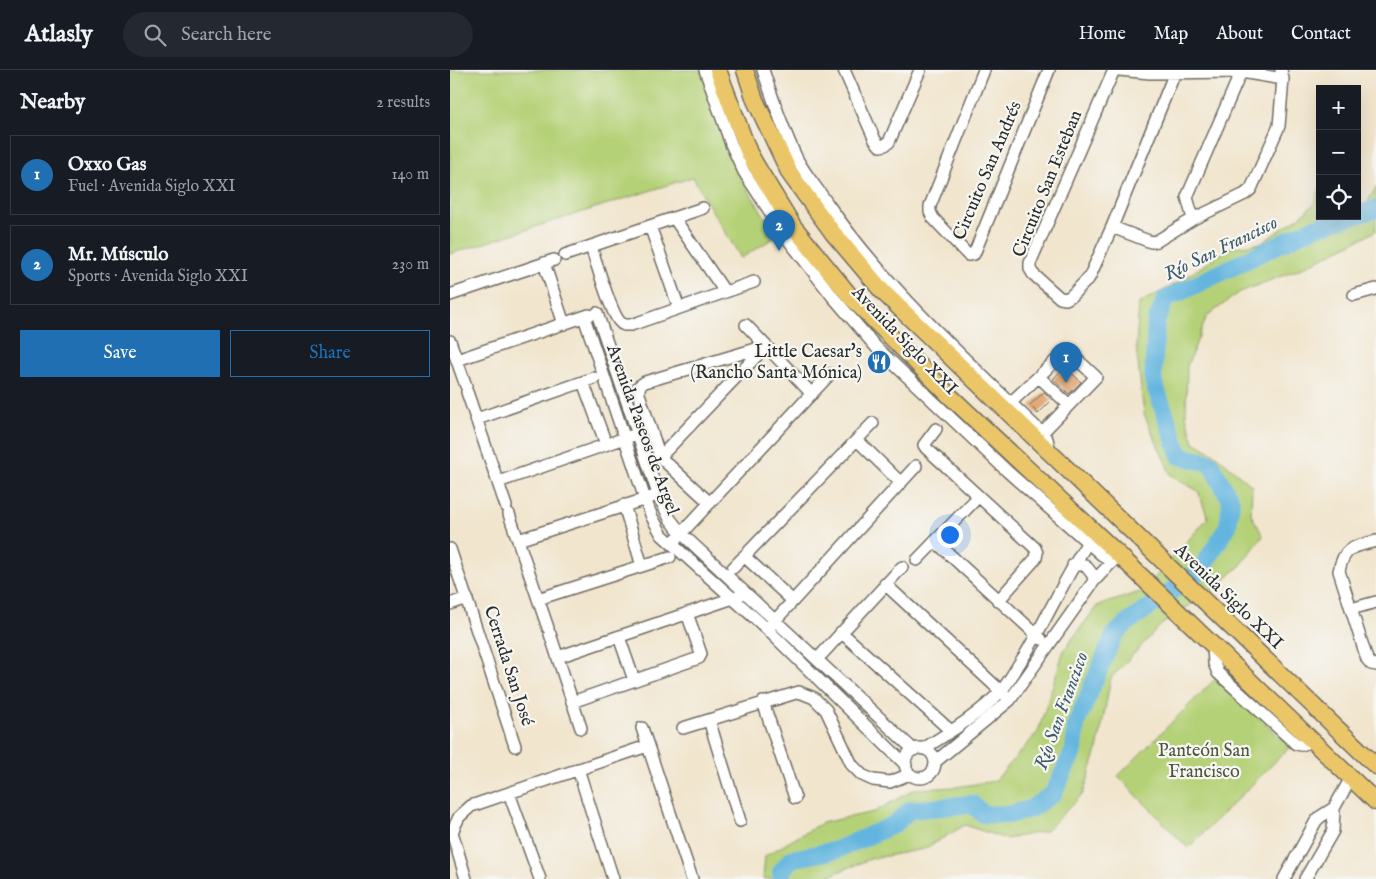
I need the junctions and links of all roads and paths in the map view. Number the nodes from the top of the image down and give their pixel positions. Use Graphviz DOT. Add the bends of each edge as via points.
graph roads {
  1 [pos="705,70"];
  2 [pos="718,70"];
  3 [pos="745,70"];
  4 [pos="763,70"];
  5 [pos="844,70"];
  6 [pos="854,70"];
  7 [pos="920,70"];
  8 [pos="984,70"];
  9 [pos="1049,70"];
  10 [pos="1114,70"];
  11 [pos="1119,70"];
  12 [pos="1176,72"];
  13 [pos="1241,72"];
  14 [pos="1282,75"];
  15 [pos="848,82"];
  16 [pos="743,156"];
  17 [pos="703,208"];
  18 [pos="674,218"];
  19 [pos="1194,219"];
  20 [pos="650,226"];
  21 [pos="1112,227"];
  22 [pos="838,229"];
  23 [pos="591,247"];
  24 [pos="565,255"];
  25 [pos="754,282"];
  26 [pos="1376,289"];
  27 [pos="725,292"];
  28 [pos="450,295"];
  29 [pos="1354,295"];
  30 [pos="612,307"];
  31 [pos="679,308"];
  32 [pos="597,313"];
  33 [pos="584,318"];
  34 [pos="564,324"];
  35 [pos="746,325"];
  36 [pos="450,341"];
  37 [pos="766,346"];
  38 [pos="457,360"];
  39 [pos="830,374"];
  40 [pos="1038,377"];
  41 [pos="812,394"];
  42 [pos="946,402"];
  43 [pos="1069,405"];
  44 [pos="1007,406"];
  45 [pos="477,419"];
  46 [pos="873,423"];
  47 [pos="936,429"];
  48 [pos="1042,433"];
  49 [pos="637,434"];
  50 [pos="624,438"];
  51 [pos="857,440"];
  52 [pos="606,444"];
  53 [pos="1052,456"];
  54 [pos="660,458"];
  55 [pos="916,466"];
  56 [pos="498,482"];
  57 [pos="901,483"];
  58 [pos="658,494"];
  59 [pos="978,497"];
  60 [pos="645,499"];
  61 [pos="710,503"];
  62 [pos="624,505"];
  63 [pos="681,533"];
  64 [pos="518,540"];
  65 [pos="1376,540"];
  66 [pos="935,541"];
  67 [pos="1088,542"];
  68 [pos="672,544"];
  69 [pos="450,549"];
  70 [pos="744,556"];
  71 [pos="670,557"];
  72 [pos="1115,559"];
  73 [pos="917,560"];
  74 [pos="1073,565"];
  75 [pos="642,566"];
  76 [pos="902,567"];
  77 [pos="733,568"];
  78 [pos="1094,581"];
  79 [pos="886,584"];
  80 [pos="746,593"];
  81 [pos="467,598"];
  82 [pos="734,598"];
  83 [pos="538,599"];
  84 [pos="793,601"];
  85 [pos="998,601"];
  86 [pos="1376,602"];
  87 [pos="450,604"];
  88 [pos="1351,609"];
  89 [pos="687,613"];
  90 [pos="771,625"];
  91 [pos="841,632"];
  92 [pos="1036,635"];
  93 [pos="618,637"];
  94 [pos="1048,645"];
  95 [pos="819,657"];
  96 [pos="558,658"];
  97 [pos="1374,665"];
  98 [pos="634,680"];
  99 [pos="1001,691"];
  100 [pos="1010,700"];
  101 [pos="572,702"];
  102 [pos="763,702"];
  103 [pos="709,720"];
  104 [pos="582,728"];
  105 [pos="642,728"];
  106 [pos="683,728"];
  107 [pos="951,732"];
  108 [pos="515,746"];
  109 [pos="647,746"];
  110 [pos="918,750"];
  111 [pos="935,762"];
  112 [pos="1376,766"];
  113 [pos="578,769"];
  114 [pos="908,769"];
  115 [pos="1351,778"];
  116 [pos="509,793"];
  117 [pos="795,798"];
  118 [pos="1376,802"];
  119 [pos="1334,808"];
  120 [pos="740,821"];
  121 [pos="1309,834"];
  122 [pos="1326,843"];
  123 [pos="466,879"];
  124 [pos="540,879"];
  125 [pos="613,879"];
  126 [pos="692,879"];
  127 [pos="1284,879"];
  128 [pos="1305,879"];
  1 -- 16 [label="street, Avenida Siglo XXI"];
  2 -- 16 [label="highway, Avenida Siglo XXI"];
  3 -- 22 [label="highway, Avenida Siglo XXI" via="755,100 790,174"];
  4 -- 22 [label="street, Avenida Siglo XXI" via="798,160"];
  5 -- 15 [label="street"];
  6 -- 15 [label="street"];
  7 -- 15 [label="street" via="889,142 880,146"];
  8 -- 9 [label="street, Circuito San Andrés" via="930,206 933,218 968,255 974,254"];
  10 -- 21 [label="street, Circuito San Esteban" via="1030,269 1060,298 1066,299 1089,278"];
  11 -- 12 [label="street"];
  12 -- 13 [label="street"];
  12 -- 21 [label="street, Circuito San Esteban"];
  13 -- 14 [label="street"];
  13 -- 19 [label="street" via="1187,196"];
  14 -- 19 [label="street" via="1279,126 1251,189"];
  16 -- 42 [label="highway, Avenida Siglo XXI" via="793,226 850,296"];
  17 -- 18 [label="street"];
  18 -- 20 [label="street"];
  18 -- 27 [label="street"];
  19 -- 21 [label="street" via="1152,242"];
  20 -- 23 [label="street"];
  20 -- 31 [label="street"];
  22 -- 44 [label="highway, Avenida Siglo XXI" via="888,288"];
  23 -- 24 [label="street"];
  23 -- 30 [label="street"];
  25 -- 27 [label="street"];
  26 -- 29 [label="street"];
  27 -- 31 [label="street"];
  28 -- 34 [label="street" via="549,262"];
  30 -- 31 [label="street" via="618,321 625,326"];
  30 -- 32 [label="street"];
  32 -- 33 [label="street"];
  32 -- 49 [label="street, Avenida Paseos de Argel"];
  33 -- 34 [label="street"];
  33 -- 50 [label="street, Avenida Paseos de Argel"];
  34 -- 38 [label="street"];
  35 -- 37 [label="street"];
  36 -- 38 [label="street"];
  37 -- 41 [label="street"];
  37 -- 54 [label="street"];
  37 -- 54 [label="street" via="639,386"];
  38 -- 45 [label="street"];
  39 -- 41 [label="street"];
  40 -- 43 [label="street"];
  40 -- 43 [label="street" via="1068,350 1096,377"];
  40 -- 44 [label="street"];
  41 -- 61 [label="street"];
  42 -- 67 [label="street, Avenida Siglo XXI" via="1007,472"];
  42 -- 72 [label="highway, Avenida Siglo XXI"];
  43 -- 48 [label="street"];
  44 -- 48 [label="street, Avenida Siglo XXI"];
  44 -- 53 [label="highway, Avenida Siglo XXI"];
  45 -- 52 [label="street" via="588,380"];
  45 -- 56 [label="street"];
  46 -- 51 [label="street"];
  47 -- 59 [label="street" via="924,445"];
  48 -- 53 [label="street, Avenida Siglo XXI"];
  49 -- 50 [label="street"];
  49 -- 58 [label="street, Avenida Paseos de Argel"];
  50 -- 52 [label="street"];
  50 -- 60 [label="street, Avenida Paseos de Argel"];
  51 -- 57 [label="street"];
  51 -- 70 [label="street"];
  52 -- 56 [label="street"];
  53 -- 112 [label="highway, Avenida Siglo XXI"];
  54 -- 61 [label="street"];
  55 -- 57 [label="street"];
  56 -- 64 [label="street"];
  57 -- 84 [label="street"];
  58 -- 60 [label="street"];
  58 -- 63 [label="street, Avenida Paseos de Argel"];
  59 -- 66 [label="street"];
  59 -- 85 [label="street" via="1037,554"];
  60 -- 62 [label="street"];
  60 -- 68 [label="street, Avenida Paseos de Argel" via="662,534"];
  61 -- 63 [label="street"];
  62 -- 64 [label="street"];
  62 -- 75 [label="street"];
  63 -- 68 [label="street"];
  63 -- 80 [label="street, Avenida Paseos de Argel"];
  64 -- 83 [label="street"];
  65 -- 88 [label="street" via="1350,548 1342,558 1339,571"];
  66 -- 73 [label="street"];
  66 -- 85 [label="street"];
  67 -- 72 [label="street, Avenida Siglo XXI"];
  67 -- 74 [label="street"];
  68 -- 82 [label="street, Avenida Paseos de Argel"];
  69 -- 81 [label="street, Cerrada San José"];
  70 -- 77 [label="street"];
  70 -- 84 [label="street"];
  71 -- 75 [label="street"];
  72 -- 78 [label="street"];
  72 -- 115 [label="highway, Avenida Siglo XXI" via="1148,582"];
  74 -- 78 [label="street" via="1085,565"];
  74 -- 92 [label="street"];
  75 -- 83 [label="street"];
  76 -- 79 [label="street"];
  78 -- 94 [label="street"];
  79 -- 91 [label="street"];
  79 -- 99 [label="street"];
  80 -- 82 [label="street"];
  80 -- 90 [label="street, Avenida Paseos de Argel"];
  81 -- 87 [label="street, Cerrada San José"];
  81 -- 108 [label="street, Cerrada San José"];
  82 -- 89 [label="street"];
  82 -- 90 [label="street, Avenida Paseos de Argel"];
  83 -- 96 [label="street"];
  84 -- 90 [label="street"];
  85 -- 92 [label="street"];
  86 -- 88 [label="street"];
  88 -- 97 [label="street" via="1367,659"];
  89 -- 93 [label="street"];
  89 -- 98 [label="street" via="701,656"];
  90 -- 95 [label="street, Avenida Paseos de Argel"];
  90 -- 114 [label="street, Avenida Paseos de Argel" via="809,670"];
  91 -- 95 [label="street"];
  91 -- 107 [label="street"];
  92 -- 94 [label="street"];
  92 -- 99 [label="street"];
  93 -- 96 [label="street"];
  93 -- 98 [label="street"];
  94 -- 100 [label="street"];
  95 -- 110 [label="street, Avenida Paseos de Argel"];
  96 -- 101 [label="street"];
  98 -- 101 [label="street"];
  99 -- 100 [label="street"];
  99 -- 107 [label="street"];
  100 -- 111 [label="street"];
  101 -- 104 [label="street"];
  102 -- 103 [label="street"];
  102 -- 114 [label="street" via="799,692 814,698 826,710 852,764 862,775 890,782"];
  102 -- 117 [label="street"];
  103 -- 106 [label="street"];
  103 -- 120 [label="street"];
  105 -- 109 [label="street"];
  107 -- 110 [label="street"];
  109 -- 113 [label="street"];
  109 -- 126 [label="street"];
  110 -- 111 [label="street" via="931,753"];
  110 -- 114 [label="street" via="908,756"];
  111 -- 114 [label="street" via="933,772 924,778 914,777"];
  113 -- 116 [label="street"];
  113 -- 125 [label="street"];
  115 -- 118 [label="highway, Avenida Siglo XXI"];
  115 -- 119 [label="street"];
  116 -- 123 [label="street" via="471,806 452,832"];
  116 -- 124 [label="street"];
  119 -- 121 [label="street" via="1320,817"];
  119 -- 122 [label="street" via="1334,826"];
  121 -- 122 [label="street"];
  121 -- 127 [label="street"];
  122 -- 128 [label="street"];
}
